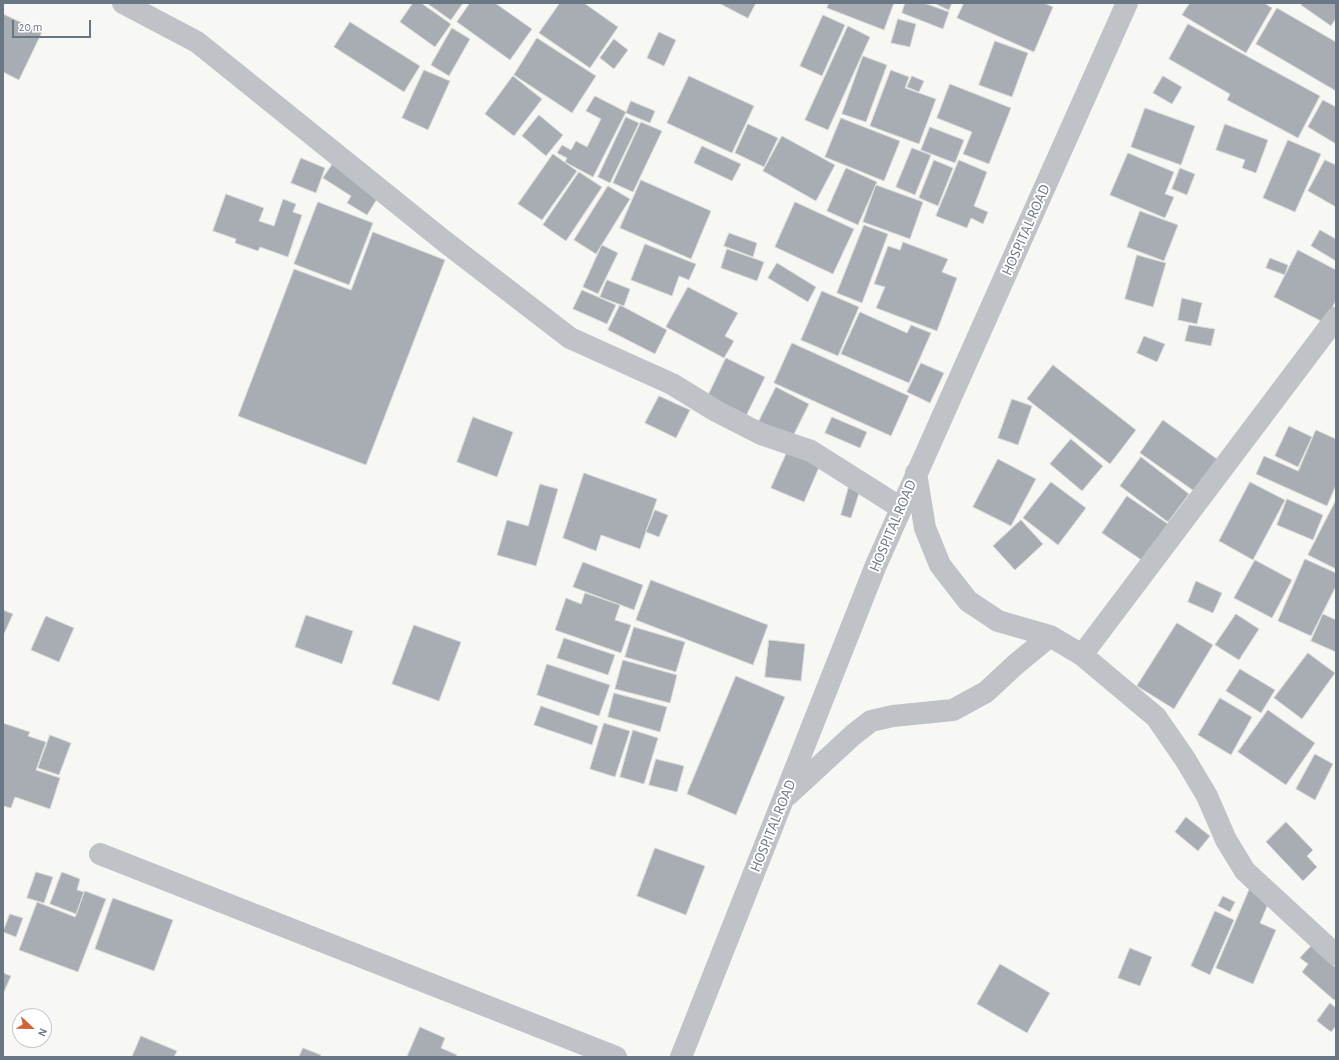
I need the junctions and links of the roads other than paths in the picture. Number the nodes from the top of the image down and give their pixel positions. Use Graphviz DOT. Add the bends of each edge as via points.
graph roads {
  1 [pos="123,3"];
  2 [pos="1127,3"];
  3 [pos="1336,318"];
  4 [pos="916,473"];
  5 [pos="901,508"];
  6 [pos="1050,636"];
  7 [pos="1082,655"];
  8 [pos="783,799"];
  9 [pos="100,854"];
  10 [pos="1336,955"];
  11 [pos="616,1057"];
  12 [pos="681,1057"];
  1 -- 5 [label="street" via="197,42 444,241 570,338 672,384 760,434 811,451"];
  2 -- 4 [label="street, HOSPITAL ROAD"];
  3 -- 7 [label="street"];
  4 -- 5 [label="street, HOSPITAL ROAD"];
  4 -- 6 [label="street" via="925,528 940,565 968,601 998,621"];
  5 -- 8 [label="street, HOSPITAL ROAD"];
  6 -- 7 [label="street"];
  6 -- 8 [label="street" via="986,692 953,710 893,716 871,721"];
  7 -- 10 [label="street" via="1156,717 1207,796 1226,840 1245,871"];
  8 -- 12 [label="street, HOSPITAL ROAD"];
  9 -- 11 [label="street"];
}
